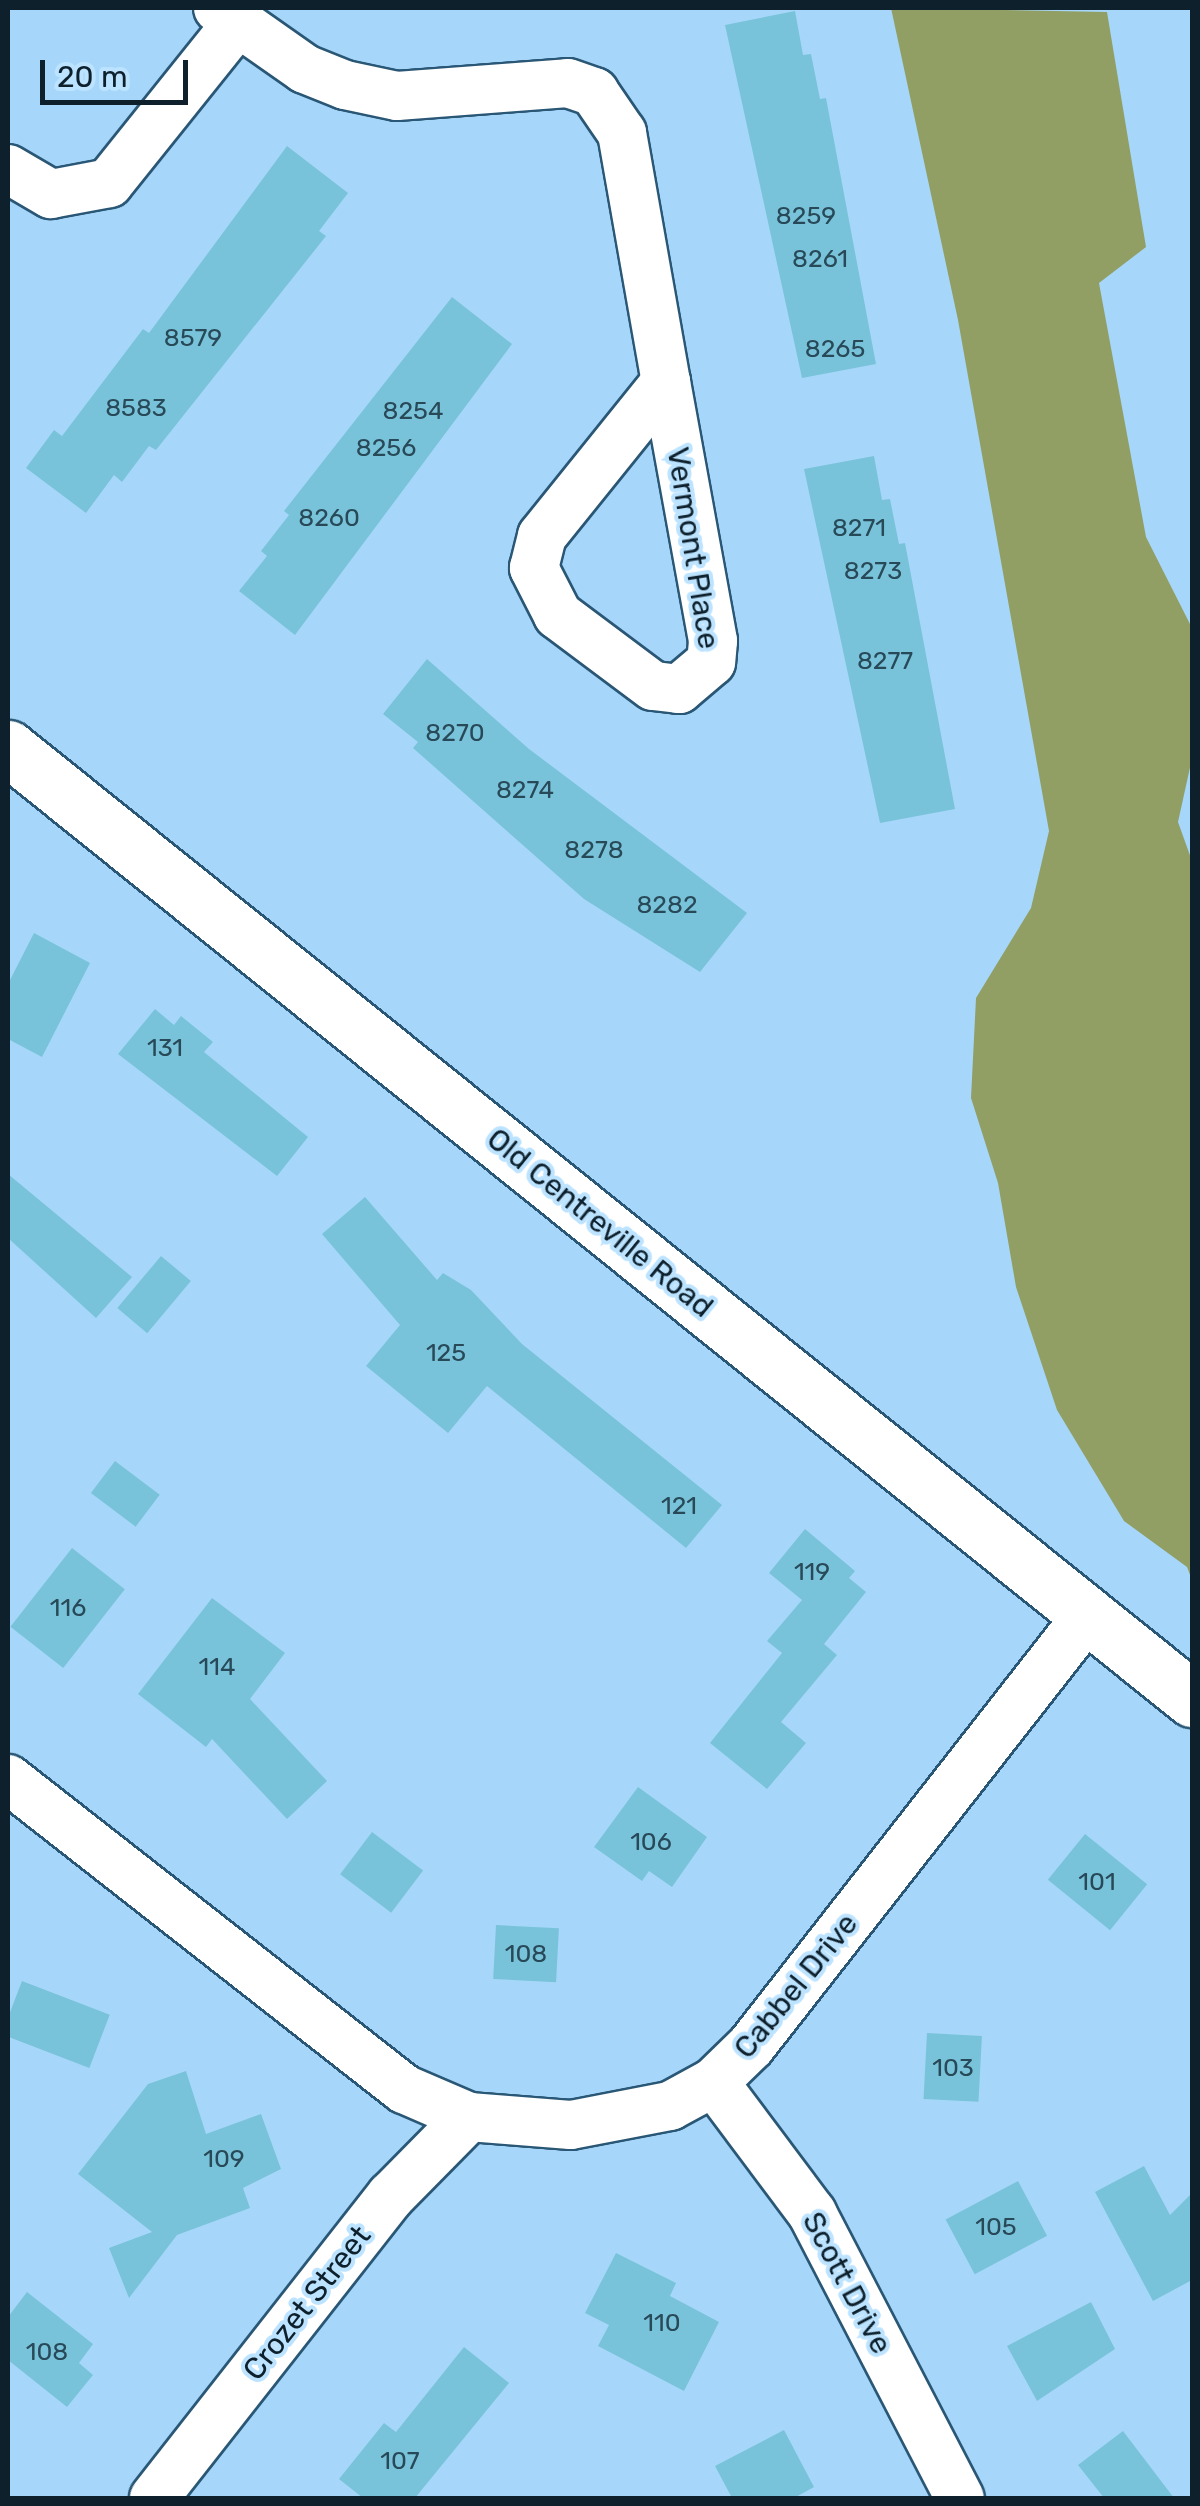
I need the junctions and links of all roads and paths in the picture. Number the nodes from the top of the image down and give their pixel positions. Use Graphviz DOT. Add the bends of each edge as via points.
graph roads {
  1 [pos="228,15"];
  2 [pos="8,169"];
  3 [pos="666,382"];
  4 [pos="8,748"];
  5 [pos="1088,1615"];
  6 [pos="1192,1699"];
  7 [pos="8,1779"];
  8 [pos="714,2082"];
  9 [pos="469,2117"];
  10 [pos="154,2498"];
  11 [pos="960,2498"];
  1 -- 2 [label="street" via="109,183 50,194"];
  1 -- 3 [label="street, Vermont Place" via="305,69 397,96 568,84 594,92 622,132"];
  3 -- 3 [label="street, Vermont Place" via="713,641 711,662 679,690 653,686 558,615 534,568 542,536"];
  4 -- 5 [label="street, Old Centreville Road"];
  5 -- 6 [label="street, Old Centreville Road"];
  5 -- 8 [label="street, Cabbel Drive" via="751,2046"];
  7 -- 9 [label="street, Cabbel Drive" via="404,2088"];
  8 -- 9 [label="street, Cabbel Drive" via="670,2106 571,2125"];
  8 -- 11 [label="street, Scott Drive" via="812,2213"];
  9 -- 10 [label="street, Crozet Street" via="391,2196"];
}
